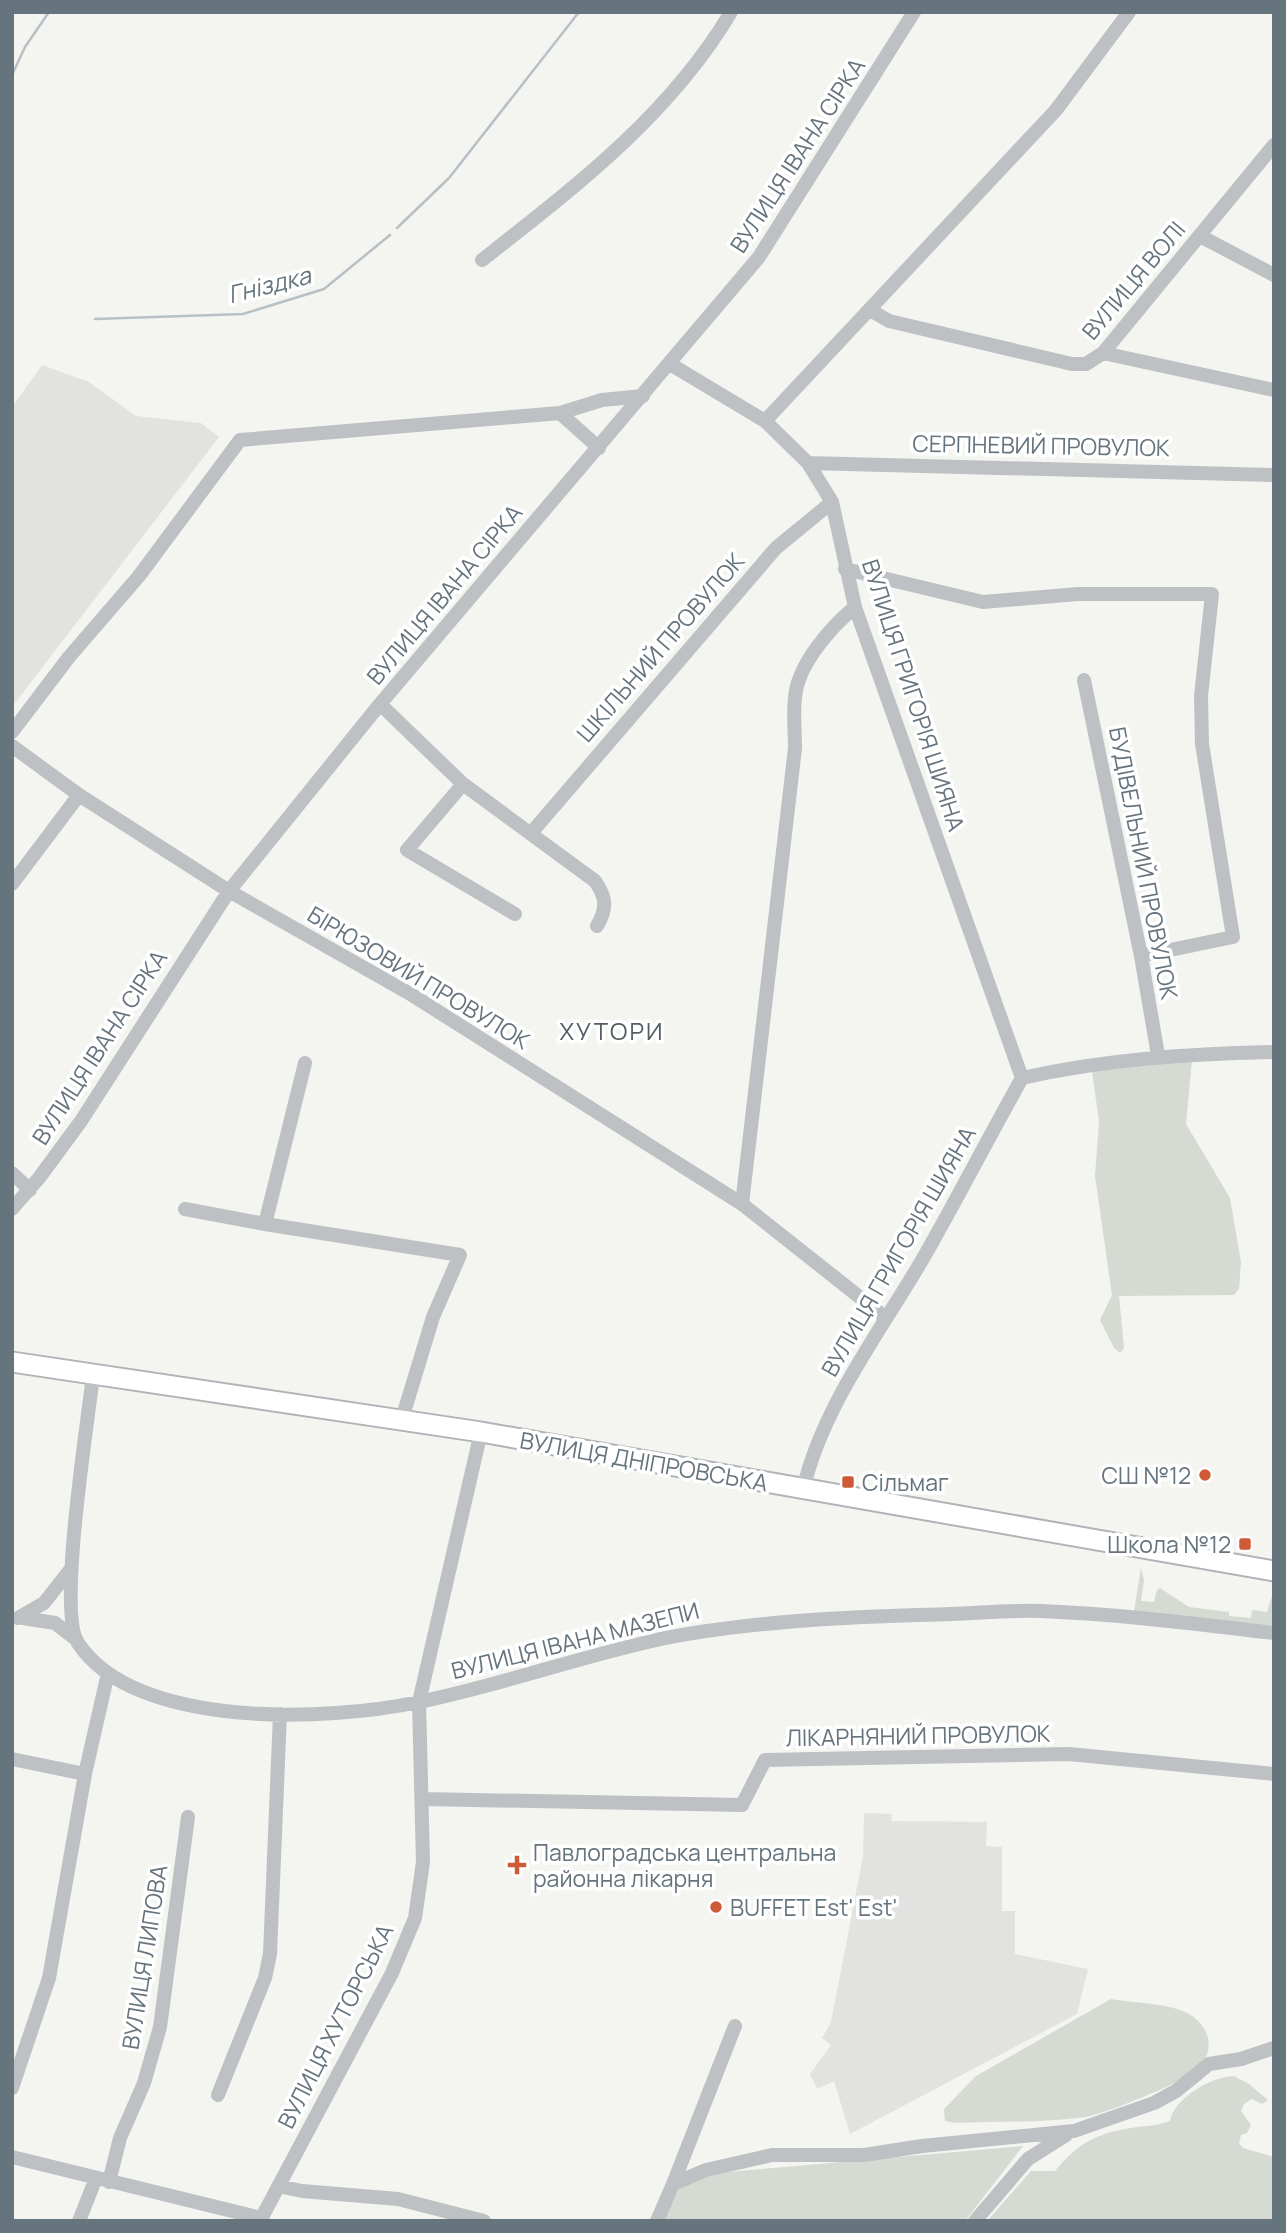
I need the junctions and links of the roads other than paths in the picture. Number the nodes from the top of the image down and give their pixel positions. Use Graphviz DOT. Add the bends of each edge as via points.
graph roads {
  1 [pos="731,12"];
  2 [pos="914,12"];
  3 [pos="1129,12"];
  4 [pos="1273,147"];
  5 [pos="1199,236"];
  6 [pos="482,260"];
  7 [pos="1274,275"];
  8 [pos="870,310"];
  9 [pos="1103,353"];
  10 [pos="670,364"];
  11 [pos="1274,390"];
  12 [pos="643,396"];
  13 [pos="560,413"];
  14 [pos="765,421"];
  15 [pos="599,448"];
  16 [pos="808,463"];
  17 [pos="1274,475"];
  18 [pos="832,502"];
  19 [pos="845,569"];
  20 [pos="855,607"];
  21 [pos="1084,680"];
  22 [pos="380,704"];
  23 [pos="12,732"];
  24 [pos="12,746"];
  25 [pos="463,785"];
  26 [pos="79,795"];
  27 [pos="532,832"];
  28 [pos="12,884"];
  29 [pos="229,891"];
  30 [pos="515,914"];
  31 [pos="597,926"];
  32 [pos="1141,956"];
  33 [pos="1274,1052"];
  34 [pos="1158,1055"];
  35 [pos="305,1063"];
  36 [pos="1022,1078"];
  37 [pos="12,1173"];
  38 [pos="30,1190"];
  39 [pos="742,1204"];
  40 [pos="12,1209"];
  41 [pos="185,1209"];
  42 [pos="265,1224"];
  43 [pos="886,1318"];
  44 [pos="12,1362"];
  45 [pos="93,1375"];
  46 [pos="402,1419"];
  47 [pos="481,1432"];
  48 [pos="803,1490"];
  49 [pos="72,1567"];
  50 [pos="1274,1571"];
  51 [pos="15,1618"];
  52 [pos="1274,1633"];
  53 [pos="76,1641"];
  54 [pos="108,1673"];
  55 [pos="419,1702"];
  56 [pos="280,1714"];
  57 [pos="12,1759"];
  58 [pos="85,1774"];
  59 [pos="1274,1774"];
  60 [pos="422,1799"];
  61 [pos="188,1817"];
  62 [pos="735,2026"];
  63 [pos="1274,2048"];
  64 [pos="12,2088"];
  65 [pos="218,2095"];
  66 [pos="1074,2131"];
  67 [pos="12,2157"];
  68 [pos="103,2180"];
  69 [pos="673,2184"];
  70 [pos="278,2186"];
  71 [pos="261,2220"];
  72 [pos="478,2220"];
  73 [pos="79,2221"];
  74 [pos="657,2221"];
  75 [pos="975,2221"];
  1 -- 6 [label="street" via="695,64 630,138"];
  2 -- 10 [label="street, ВУЛИЦЯ ІВАНА СІРКА" via="759,257"];
  3 -- 8 [label="street" via="1056,110"];
  4 -- 5 [label="street, ВУЛИЦЯ ВОЛІ"];
  5 -- 7 [label="street"];
  5 -- 9 [label="street, ВУЛИЦЯ ВОЛІ"];
  8 -- 9 [label="street, ВУЛИЦЯ ВОЛІ" via="889,321 1072,364 1086,364"];
  8 -- 14 [label="street"];
  9 -- 11 [label="street"];
  10 -- 12 [label="street, ВУЛИЦЯ ІВАНА СІРКА"];
  10 -- 14 [label="street, ВУЛИЦЯ ГРИГОРІЯ ШИЯНА"];
  12 -- 13 [label="street" via="602,400"];
  12 -- 15 [label="street, ВУЛИЦЯ ІВАНА СІРКА"];
  13 -- 15 [label="street"];
  13 -- 23 [label="street" via="240,440 139,576"];
  14 -- 16 [label="street, ВУЛИЦЯ ГРИГОРІЯ ШИЯНА"];
  15 -- 22 [label="street, ВУЛИЦЯ ІВАНА СІРКА"];
  16 -- 17 [label="street, СЕРПНЕВИЙ ПРОВУЛОК"];
  16 -- 18 [label="street, ВУЛИЦЯ ГРИГОРІЯ ШИЯНА"];
  18 -- 19 [label="street, ВУЛИЦЯ ГРИГОРІЯ ШИЯНА"];
  18 -- 27 [label="street, ШКІЛЬНИЙ ПРОВУЛОК" via="776,548"];
  19 -- 20 [label="street, ВУЛИЦЯ ГРИГОРІЯ ШИЯНА"];
  19 -- 32 [label="street" via="983,602 1078,594 1212,594 1201,696 1202,744 1233,937"];
  20 -- 36 [label="street, ВУЛИЦЯ ГРИГОРІЯ ШИЯНА"];
  20 -- 39 [label="street" via="806,665 795,696 795,748"];
  21 -- 32 [label="street, БУДІВЕЛЬНИЙ ПРОВУЛОК"];
  22 -- 25 [label="street"];
  22 -- 29 [label="street, ВУЛИЦЯ ІВАНА СІРКА"];
  24 -- 26 [label="street, БІРЮЗОВИЙ ПРОВУЛОК"];
  25 -- 27 [label="street"];
  25 -- 30 [label="street" via="407,850"];
  26 -- 28 [label="street"];
  26 -- 29 [label="street, БІРЮЗОВИЙ ПРОВУЛОК"];
  27 -- 31 [label="street" via="602,891 605,912"];
  29 -- 38 [label="street, ВУЛИЦЯ ІВАНА СІРКА"];
  29 -- 39 [label="street, БІРЮЗОВИЙ ПРОВУЛОК" via="412,995"];
  32 -- 34 [label="street, БУДІВЕЛЬНИЙ ПРОВУЛОК"];
  33 -- 34 [label="street"];
  34 -- 36 [label="street"];
  35 -- 42 [label="street"];
  36 -- 43 [label="street, ВУЛИЦЯ ГРИГОРІЯ ШИЯНА"];
  37 -- 38 [label="street"];
  38 -- 40 [label="street, ВУЛИЦЯ ІВАНА СІРКА"];
  39 -- 43 [label="street, БІРЮЗОВИЙ ПРОВУЛОК"];
  41 -- 42 [label="street"];
  42 -- 46 [label="street" via="460,1255 433,1317"];
  43 -- 48 [label="street, ВУЛИЦЯ ГРИГОРІЯ ШИЯНА" via="846,1388 808,1469"];
  44 -- 45 [label="highway, ВУЛИЦЯ ДНІПРОВСЬКА"];
  45 -- 46 [label="highway, ВУЛИЦЯ ДНІПРОВСЬКА"];
  45 -- 49 [label="street"];
  46 -- 47 [label="highway, ВУЛИЦЯ ДНІПРОВСЬКА"];
  47 -- 48 [label="highway, ВУЛИЦЯ ДНІПРОВСЬКА"];
  47 -- 55 [label="street, ВУЛИЦЯ ХУТОРСЬКА"];
  48 -- 50 [label="highway, ВУЛИЦЯ ДНІПРОВСЬКА"];
  49 -- 51 [label="street, ВУЛИЦЯ ІВАНА МАЗЕПИ" via="44,1603"];
  49 -- 53 [label="street" via="69,1608"];
  51 -- 53 [label="street, ВУЛИЦЯ ІВАНА МАЗЕПИ" via="55,1623"];
  52 -- 55 [label="street, ВУЛИЦЯ ІВАНА МАЗЕПИ" via="1039,1611 791,1621 653,1641"];
  53 -- 54 [label="street, ВУЛИЦЯ ІВАНА МАЗЕПИ"];
  54 -- 56 [label="street, ВУЛИЦЯ ІВАНА МАЗЕПИ" via="153,1697 180,1705"];
  54 -- 58 [label="street"];
  55 -- 56 [label="street, ВУЛИЦЯ ІВАНА МАЗЕПИ" via="371,1710"];
  55 -- 60 [label="street, ВУЛИЦЯ ХУТОРСЬКА"];
  56 -- 65 [label="street" via="268,1966"];
  57 -- 58 [label="street"];
  58 -- 64 [label="street" via="49,1978"];
  59 -- 60 [label="street, ЛІКАРНЯНИЙ ПРОВУЛОК" via="1069,1755 765,1760 742,1805"];
  60 -- 70 [label="street, ВУЛИЦЯ ХУТОРСЬКА" via="423,1862 415,1918 392,1973"];
  61 -- 68 [label="street, ВУЛИЦЯ ЛИПОВА" via="160,2027 144,2083"];
  62 -- 69 [label="street"];
  63 -- 66 [label="street" via="1209,2064 1154,2103"];
  66 -- 69 [label="street" via="864,2155 772,2155 723,2165"];
  66 -- 75 [label="street" via="1028,2159"];
  67 -- 68 [label="street"];
  68 -- 71 [label="street"];
  68 -- 73 [label="street, ВУЛИЦЯ ЛИПОВА"];
  69 -- 74 [label="street"];
  70 -- 71 [label="street, ВУЛИЦЯ ХУТОРСЬКА"];
  70 -- 72 [label="street" via="398,2199"];
}
